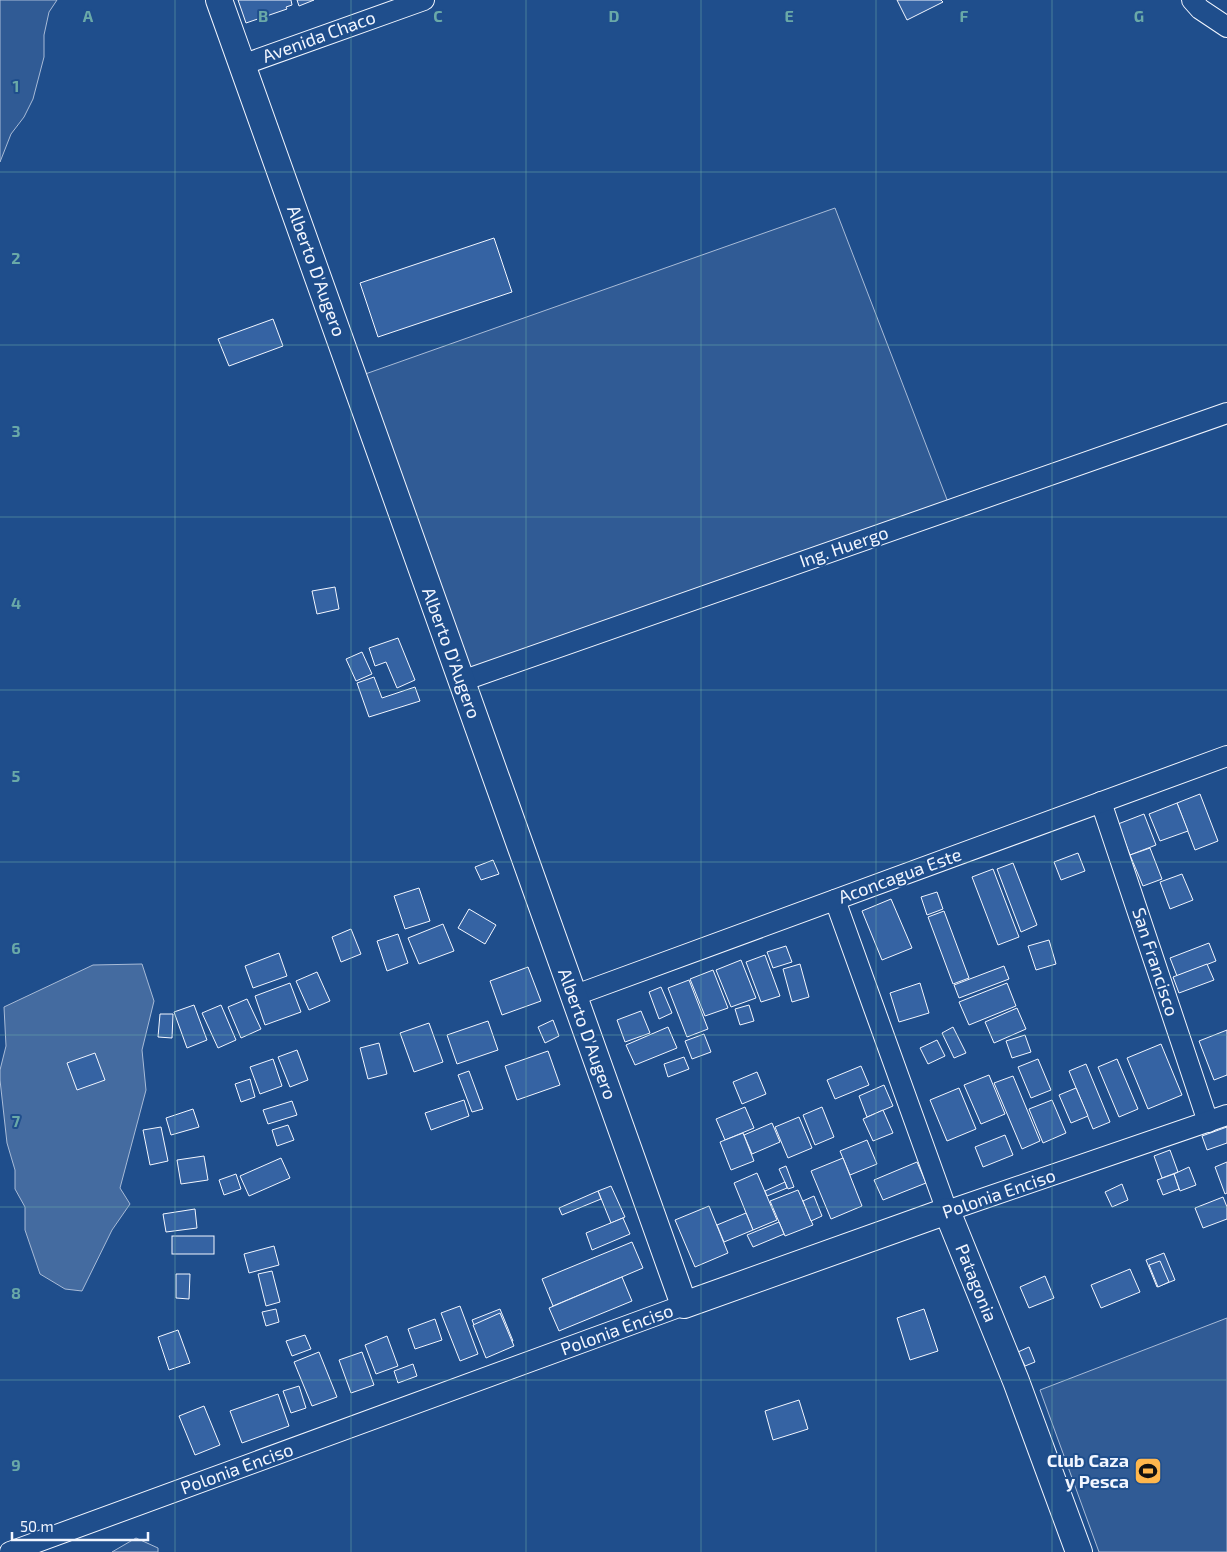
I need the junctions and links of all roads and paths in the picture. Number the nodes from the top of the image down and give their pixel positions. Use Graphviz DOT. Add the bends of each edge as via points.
graph roads {
  1 [pos="219,0"];
  2 [pos="424,0"];
  3 [pos="1192,0"];
  4 [pos="1227,26"];
  5 [pos="242,65"];
  6 [pos="1227,413"];
  7 [pos="462,681"];
  8 [pos="1227,756"];
  9 [pos="1102,802"];
  10 [pos="835,900"];
  11 [pos="573,996"];
  12 [pos="1227,1115"];
  13 [pos="1208,1122"];
  14 [pos="948,1211"];
  15 [pos="684,1305"];
  16 [pos="10,1552"];
  17 [pos="1078,1552"];
  1 -- 5 [label="main road, Alberto D'Augero"];
  2 -- 5 [label="street, Avenida Chaco"];
  3 -- 4 [label="street"];
  5 -- 7 [label="main road, Alberto D'Augero"];
  6 -- 7 [label="street, Ing. Huergo"];
  7 -- 11 [label="main road, Alberto D'Augero"];
  8 -- 9 [label="street, Aconcagua Este"];
  9 -- 10 [label="street, Aconcagua Este"];
  9 -- 13 [label="street, San Francisco"];
  10 -- 11 [label="street, Aconcagua Este"];
  10 -- 14 [label="street, Patagonia"];
  11 -- 15 [label="main road, Alberto D'Augero"];
  12 -- 13 [label="street, Polonia Enciso"];
  13 -- 14 [label="street, Polonia Enciso"];
  14 -- 15 [label="main road, Polonia Enciso"];
  14 -- 17 [label="main road, Patagonia" via="1016,1381"];
  15 -- 16 [label="street, Polonia Enciso"];
}
